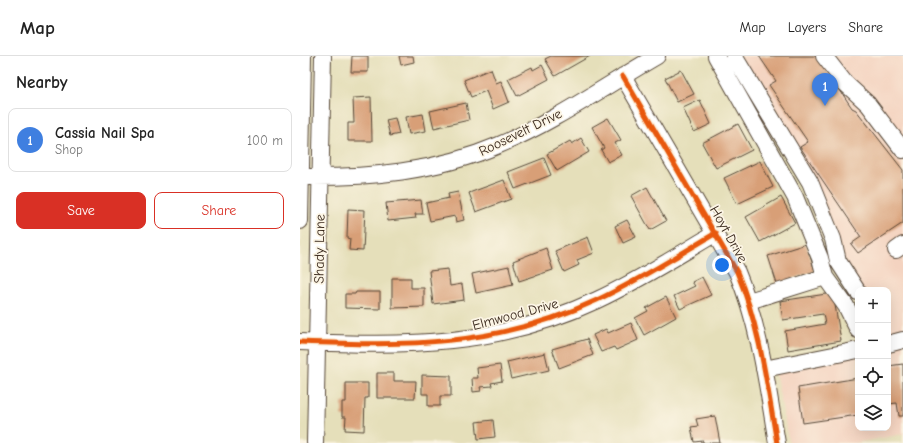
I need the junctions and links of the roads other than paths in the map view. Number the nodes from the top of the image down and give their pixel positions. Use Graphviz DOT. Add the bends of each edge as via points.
graph roads {
  1 [pos="303,56"];
  2 [pos="323,56"];
  3 [pos="657,56"];
  4 [pos="716,56"];
  5 [pos="734,56"];
  6 [pos="824,56"];
  7 [pos="623,76"];
  8 [pos="903,150"];
  9 [pos="300,177"];
  10 [pos="321,177"];
  11 [pos="300,221"];
  12 [pos="716,233"];
  13 [pos="825,277"];
  14 [pos="855,287"];
  15 [pos="749,301"];
  16 [pos="855,324"];
  17 [pos="300,342"];
  18 [pos="317,343"];
  19 [pos="855,351"];
  20 [pos="764,369"];
  21 [pos="316,443"];
  22 [pos="778,443"];
  1 -- 9 [label="street, Shady Lane"];
  2 -- 10 [label="street, Shady Lane"];
  3 -- 7 [label="street, Roosevelt Drive"];
  4 -- 13 [label="street" via="795,197"];
  5 -- 14 [label="street" via="810,182 833,239 838,261"];
  6 -- 8 [label="street" via="845,83 868,104"];
  7 -- 10 [label="street, Roosevelt Drive" via="526,132 481,152 418,170 380,175"];
  7 -- 12 [label="street, Hoyt Drive"];
  9 -- 10 [label="street, Roosevelt Drive"];
  9 -- 11 [label="street, Shady Lane"];
  10 -- 18 [label="street, Shady Lane"];
  12 -- 15 [label="street, Hoyt Drive"];
  12 -- 18 [label="street, Elmwood Drive" via="621,288 552,319 504,332 437,343"];
  13 -- 15 [label="street"];
  13 -- 16 [label="street" via="846,306"];
  15 -- 20 [label="street, Hoyt Drive"];
  17 -- 18 [label="street, Elmwood Drive"];
  18 -- 21 [label="street, Shady Lane"];
  19 -- 20 [label="street"];
  20 -- 22 [label="street, Hoyt Drive"];
}
